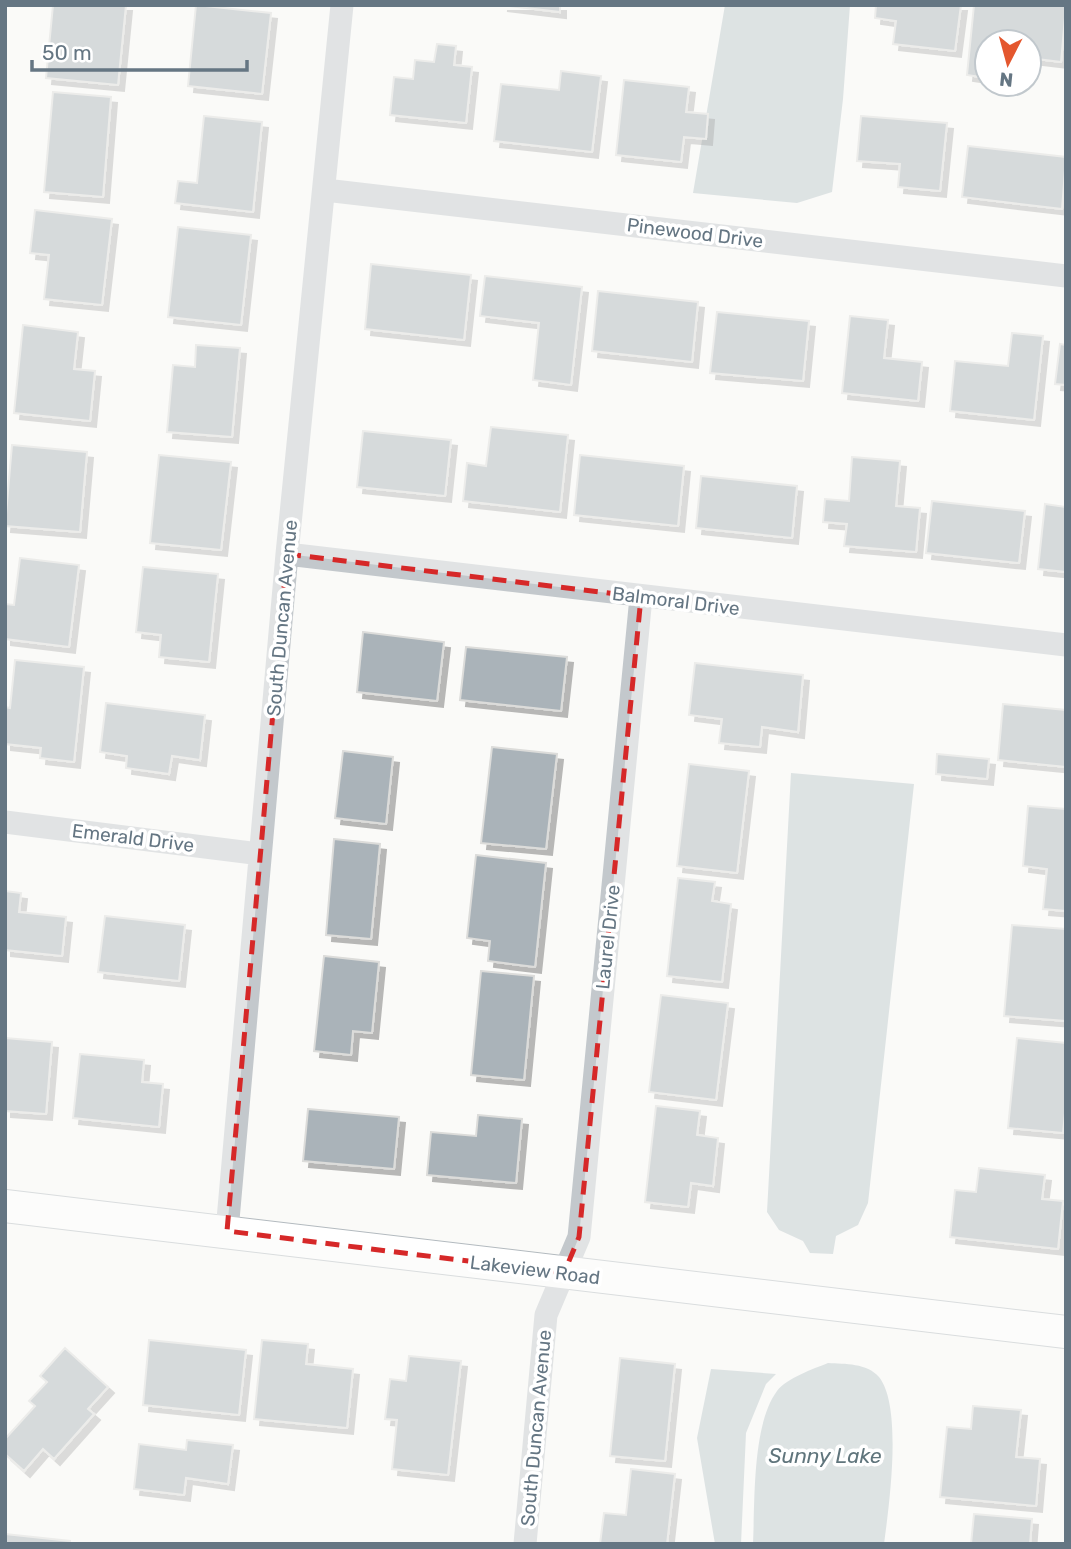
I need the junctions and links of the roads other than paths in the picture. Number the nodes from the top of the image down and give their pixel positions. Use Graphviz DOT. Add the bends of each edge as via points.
graph roads {
  1 [pos="342,5"];
  2 [pos="325,190"];
  3 [pos="1066,276"];
  4 [pos="287,554"];
  5 [pos="641,597"];
  6 [pos="1066,645"];
  7 [pos="5,822"];
  8 [pos="260,853"];
  9 [pos="5,1206"];
  10 [pos="227,1231"];
  11 [pos="564,1273"];
  12 [pos="1066,1332"];
  13 [pos="525,1544"];
  1 -- 2 [label="street, South Duncan Avenue"];
  2 -- 3 [label="street, Pinewood Drive"];
  2 -- 4 [label="street, South Duncan Avenue"];
  4 -- 5 [label="street, Balmoral Drive"];
  4 -- 8 [label="street, South Duncan Avenue"];
  5 -- 6 [label="street, Balmoral Drive"];
  5 -- 11 [label="street, Laurel Drive" via="579,1237"];
  7 -- 8 [label="street, Emerald Drive"];
  8 -- 10 [label="street, South Duncan Avenue"];
  9 -- 10 [label="street, Lakeview Road"];
  10 -- 11 [label="street, Lakeview Road"];
  11 -- 12 [label="street, Lakeview Road"];
  11 -- 13 [label="street, South Duncan Avenue" via="546,1315"];
}
